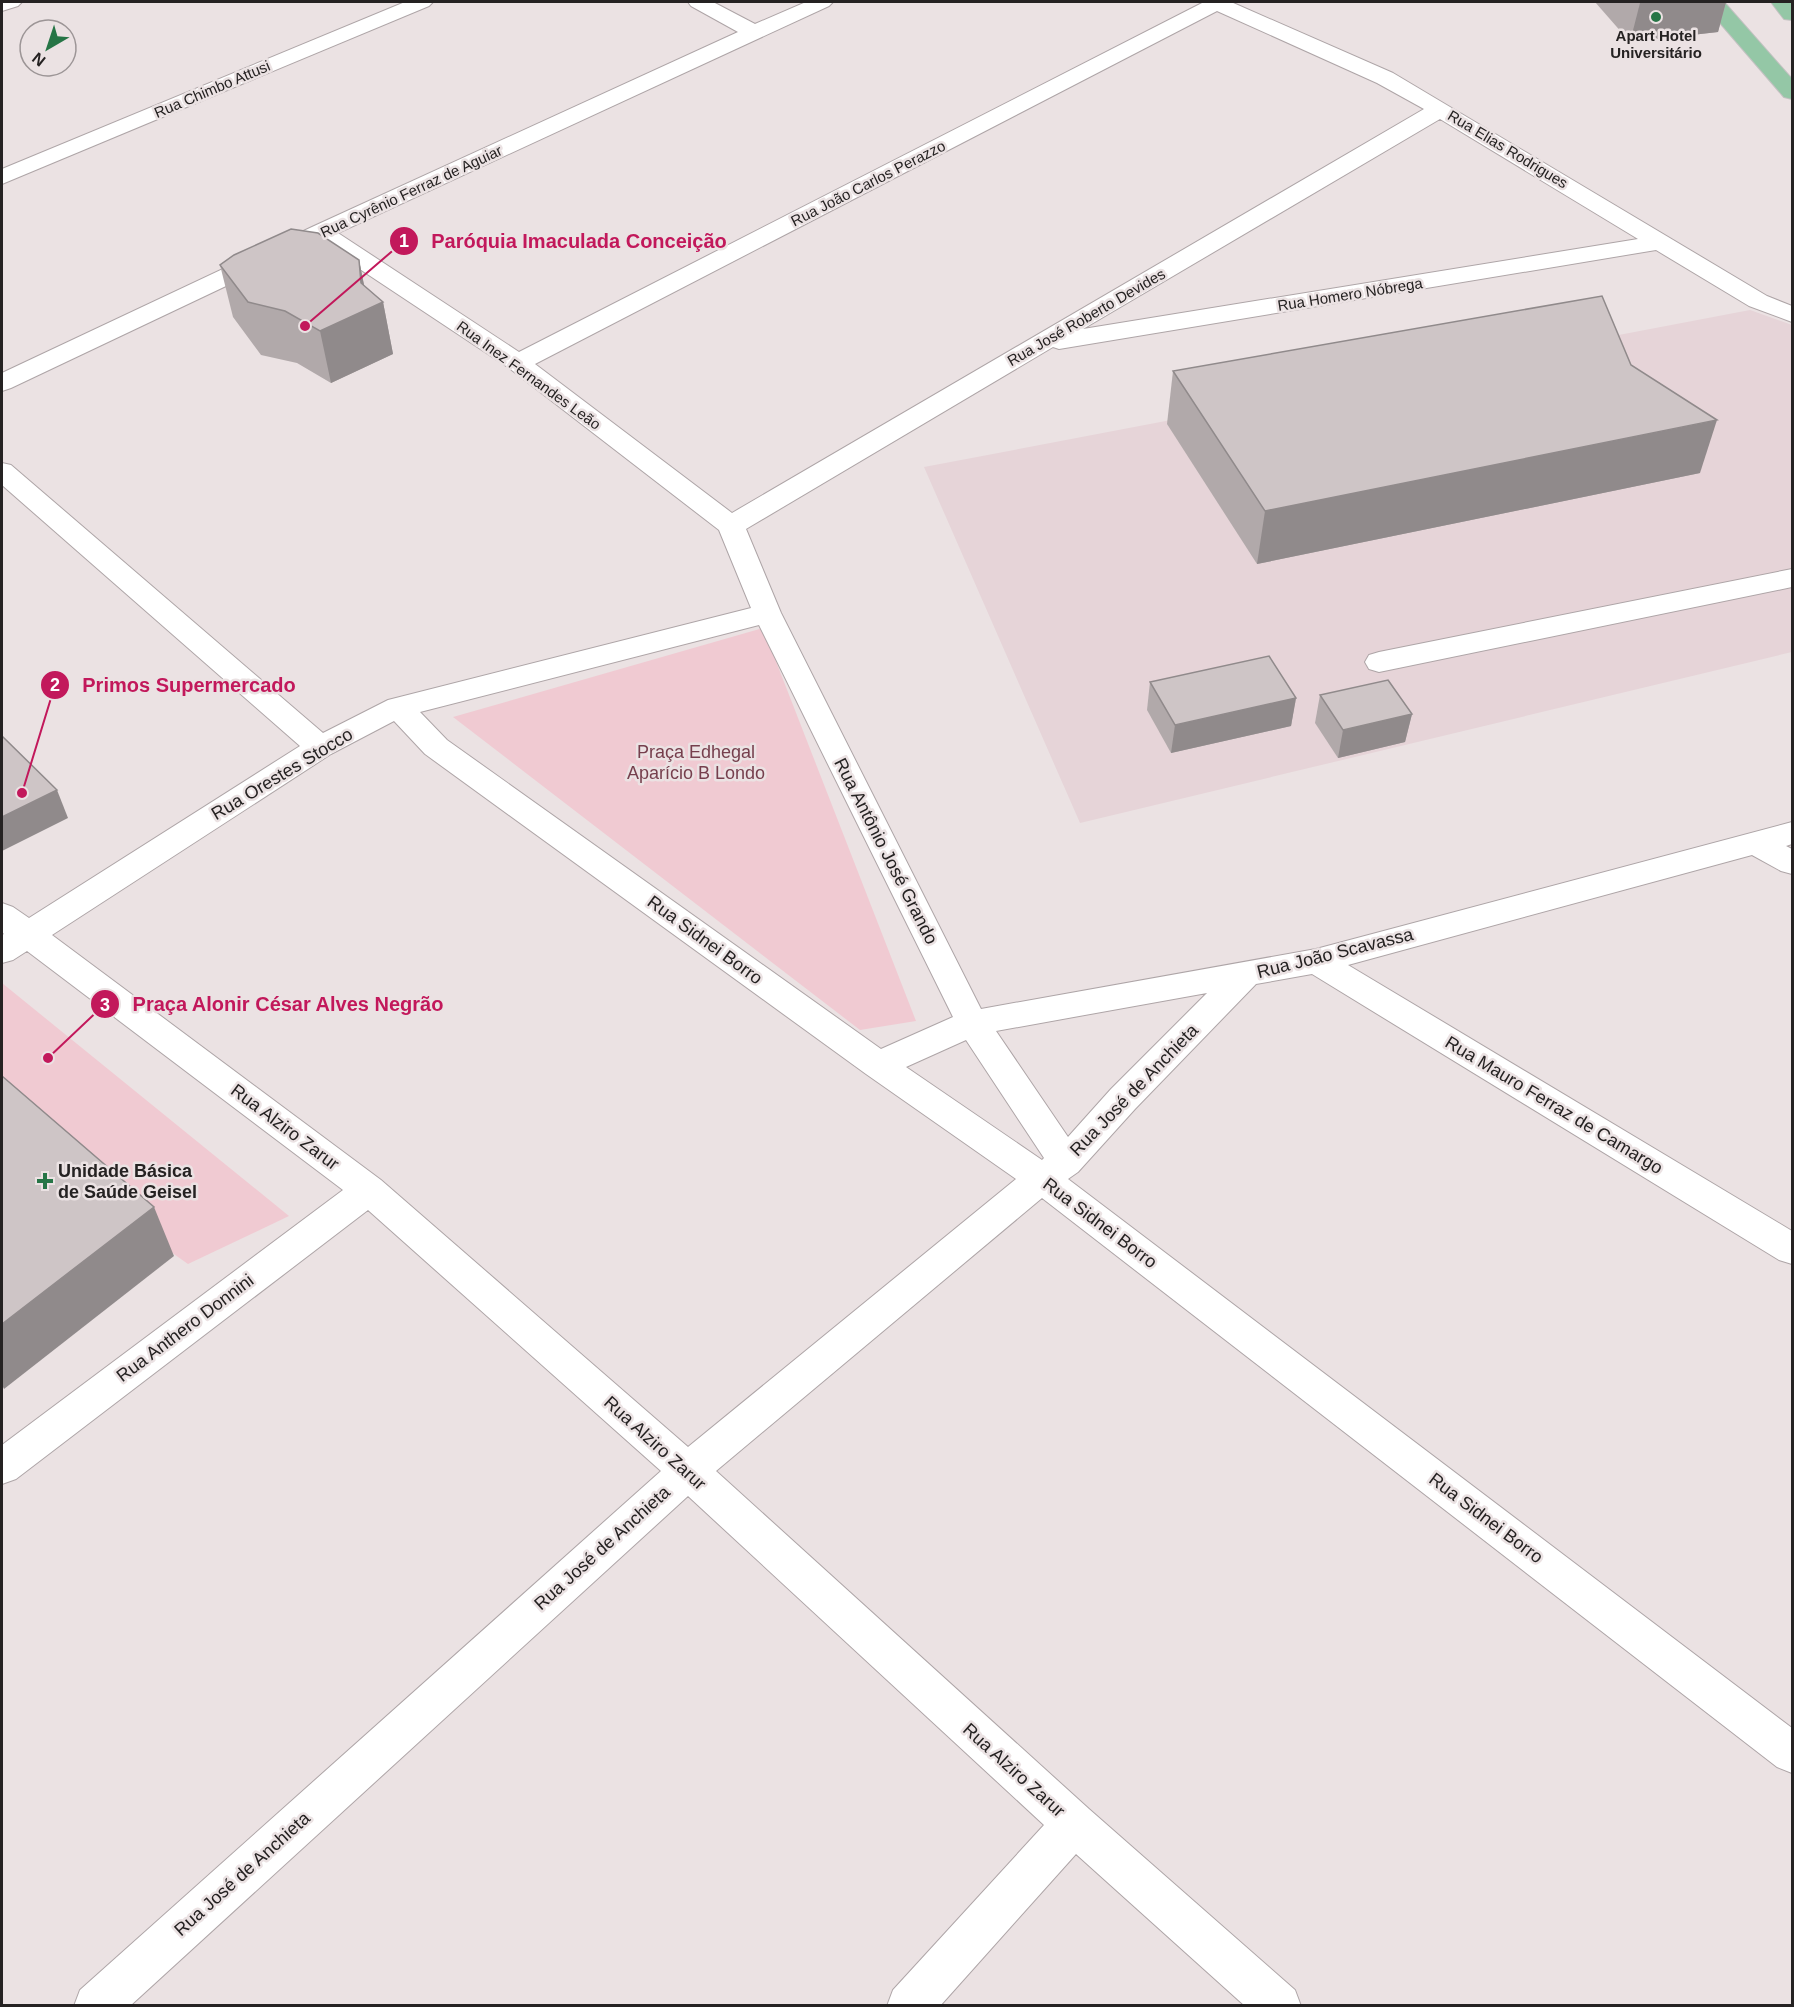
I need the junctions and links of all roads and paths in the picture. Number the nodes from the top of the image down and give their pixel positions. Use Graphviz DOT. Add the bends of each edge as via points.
graph roads {
  1 [pos="11,2"];
  2 [pos="422,2"];
  3 [pos="698,2"];
  4 [pos="822,2"];
  5 [pos="1216,2"];
  6 [pos="1713,2"];
  7 [pos="1782,2"];
  8 [pos="2,5"];
  9 [pos="1792,14"];
  10 [pos="755,33"];
  11 [pos="1792,92"];
  12 [pos="1440,109"];
  13 [pos="2,177"];
  14 [pos="320,232"];
  15 [pos="1661,242"];
  16 [pos="1792,315"];
  17 [pos="1040,345"];
  18 [pos="518,363"];
  19 [pos="2,383"];
  20 [pos="2,471"];
  21 [pos="731,526"];
  22 [pos="1792,578"];
  23 [pos="767,613"];
  24 [pos="1379,663"];
  25 [pos="398,707"];
  26 [pos="320,747"];
  27 [pos="1792,833"];
  28 [pos="1753,842"];
  29 [pos="1792,863"];
  30 [pos="11,933"];
  31 [pos="1316,961"];
  32 [pos="1245,975"];
  33 [pos="972,1023"];
  34 [pos="878,1065"];
  35 [pos="1054,1170"];
  36 [pos="369,1190"];
  37 [pos="1792,1249"];
  38 [pos="2,1467"];
  39 [pos="687,1471"];
  40 [pos="1792,1753"];
  41 [pos="1074,1824"];
  42 [pos="96,2006"];
  43 [pos="909,2006"];
  44 [pos="1279,2006"];
  1 -- 8 [label="street"];
  2 -- 13 [label="street, Rua Chimbo Attusi"];
  3 -- 10 [label="street"];
  4 -- 10 [label="street, Rua Cyrênio Ferraz de Aguiar"];
  5 -- 12 [label="street, Rua Elias Rodrigues" via="1385,78"];
  5 -- 18 [label="street, Rua João Carlos Perazzo"];
  6 -- 11 [label="main road"];
  7 -- 9 [label="main road"];
  10 -- 14 [label="street, Rua Cyrênio Ferraz de Aguiar"];
  12 -- 15 [label="street, Rua Elias Rodrigues"];
  12 -- 17 [label="street, Rua José Roberto Devides"];
  14 -- 18 [label="street, Rua Inez Fernandes Leão"];
  14 -- 19 [label="street, Rua Cyrênio Ferraz de Aguiar"];
  15 -- 16 [label="street, Rua Elias Rodrigues" via="1758,301"];
  15 -- 17 [label="street, Rua Homero Nóbrega"];
  17 -- 21 [label="street, Rua José Roberto Devides"];
  18 -- 21 [label="street, Rua Inez Fernandes Leão"];
  20 -- 26 [label="street"];
  21 -- 23 [label="street, Rua Antônio José Grando"];
  22 -- 24 [label="street"];
  23 -- 25 [label="street, Rua Orestes Stocco"];
  23 -- 33 [label="street, Rua Antônio José Grando"];
  25 -- 26 [label="street, Rua Orestes Stocco"];
  25 -- 34 [label="street, Rua Sidnei Borro" via="436,747"];
  26 -- 30 [label="street, Rua Orestes Stocco"];
  27 -- 28 [label="street, Rua João Scavassa"];
  28 -- 29 [label="street"];
  28 -- 31 [label="street, Rua João Scavassa"];
  30 -- 36 [label="street, Rua Alziro Zarur"];
  31 -- 32 [label="street, Rua João Scavassa"];
  31 -- 37 [label="street, Rua Mauro Ferraz de Camargo"];
  32 -- 33 [label="street, Rua João Scavassa"];
  32 -- 35 [label="street, Rua José de Anchieta"];
  33 -- 34 [label="street, Rua João Scavassa"];
  33 -- 35 [label="street, Rua Antônio José Grando"];
  34 -- 35 [label="street, Rua Sidnei Borro"];
  35 -- 39 [label="street, Rua José de Anchieta"];
  35 -- 40 [label="street, Rua Sidnei Borro"];
  36 -- 38 [label="street, Rua Anthero Donnini"];
  36 -- 39 [label="street, Rua Alziro Zarur"];
  39 -- 41 [label="street, Rua Alziro Zarur"];
  39 -- 42 [label="street, Rua José de Anchieta"];
  41 -- 43 [label="street"];
  41 -- 44 [label="street, Rua Alziro Zarur"];
}
